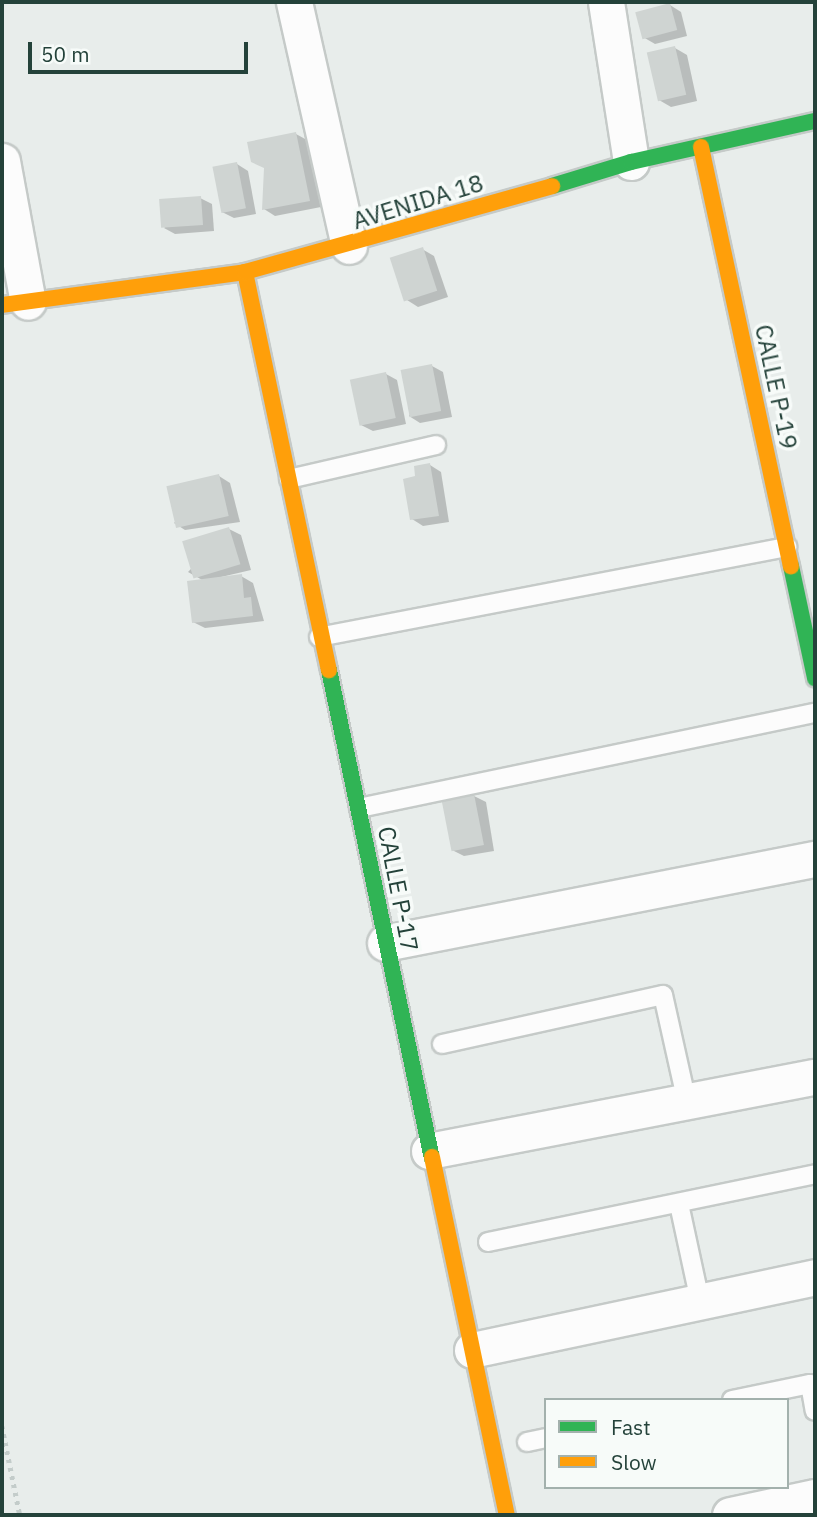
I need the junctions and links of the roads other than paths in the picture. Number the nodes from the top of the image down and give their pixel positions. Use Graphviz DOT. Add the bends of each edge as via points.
graph roads {
  1 [pos="294,2"];
  2 [pos="606,2"];
  3 [pos="815,121"];
  4 [pos="701,147"];
  5 [pos="2,161"];
  6 [pos="631,162"];
  7 [pos="349,246"];
  8 [pos="245,272"];
  9 [pos="15,304"];
  10 [pos="436,445"];
  11 [pos="289,479"];
  12 [pos="787,547"];
  13 [pos="319,637"];
  14 [pos="815,678"];
  15 [pos="815,713"];
  16 [pos="359,808"];
  17 [pos="815,859"];
  18 [pos="384,943"];
  19 [pos="442,1044"];
  20 [pos="815,1077"];
  21 [pos="687,1102"];
  22 [pos="429,1151"];
  23 [pos="815,1174"];
  24 [pos="679,1204"];
  25 [pos="488,1242"];
  26 [pos="815,1277"];
  27 [pos="701,1301"];
  28 [pos="472,1350"];
  29 [pos="742,1398"];
  30 [pos="815,1410"];
  31 [pos="544,1438"];
  32 [pos="527,1442"];
  33 [pos="815,1497"];
  34 [pos="507,1515"];
  35 [pos="730,1515"];
  1 -- 7 [label="street"];
  2 -- 6 [label="street"];
  3 -- 4 [label="street, AVENIDA 18"];
  4 -- 6 [label="street, AVENIDA 18"];
  4 -- 12 [label="street, CALLE P-19"];
  5 -- 9 [label="street"];
  6 -- 7 [label="street, AVENIDA 18"];
  7 -- 8 [label="street, AVENIDA 18"];
  8 -- 9 [label="street, AVENIDA 18"];
  8 -- 11 [label="street, CALLE P-17"];
  10 -- 11 [label="lane"];
  11 -- 13 [label="street, CALLE P-17"];
  12 -- 13 [label="lane"];
  12 -- 14 [label="street, CALLE P-19"];
  13 -- 16 [label="street, CALLE P-17"];
  15 -- 16 [label="lane"];
  16 -- 18 [label="street, CALLE P-17"];
  17 -- 18 [label="street"];
  18 -- 22 [label="street, CALLE P-17"];
  19 -- 21 [label="lane" via="663,995"];
  20 -- 21 [label="street"];
  21 -- 22 [label="street"];
  22 -- 28 [label="street, CALLE P-17"];
  23 -- 24 [label="lane"];
  24 -- 25 [label="lane"];
  24 -- 27 [label="lane"];
  26 -- 27 [label="street"];
  27 -- 28 [label="street"];
  28 -- 34 [label="street, CALLE P-17"];
  29 -- 30 [label="lane" via="810,1384"];
  31 -- 32 [label="lane"];
  33 -- 35 [label="street"];
}
